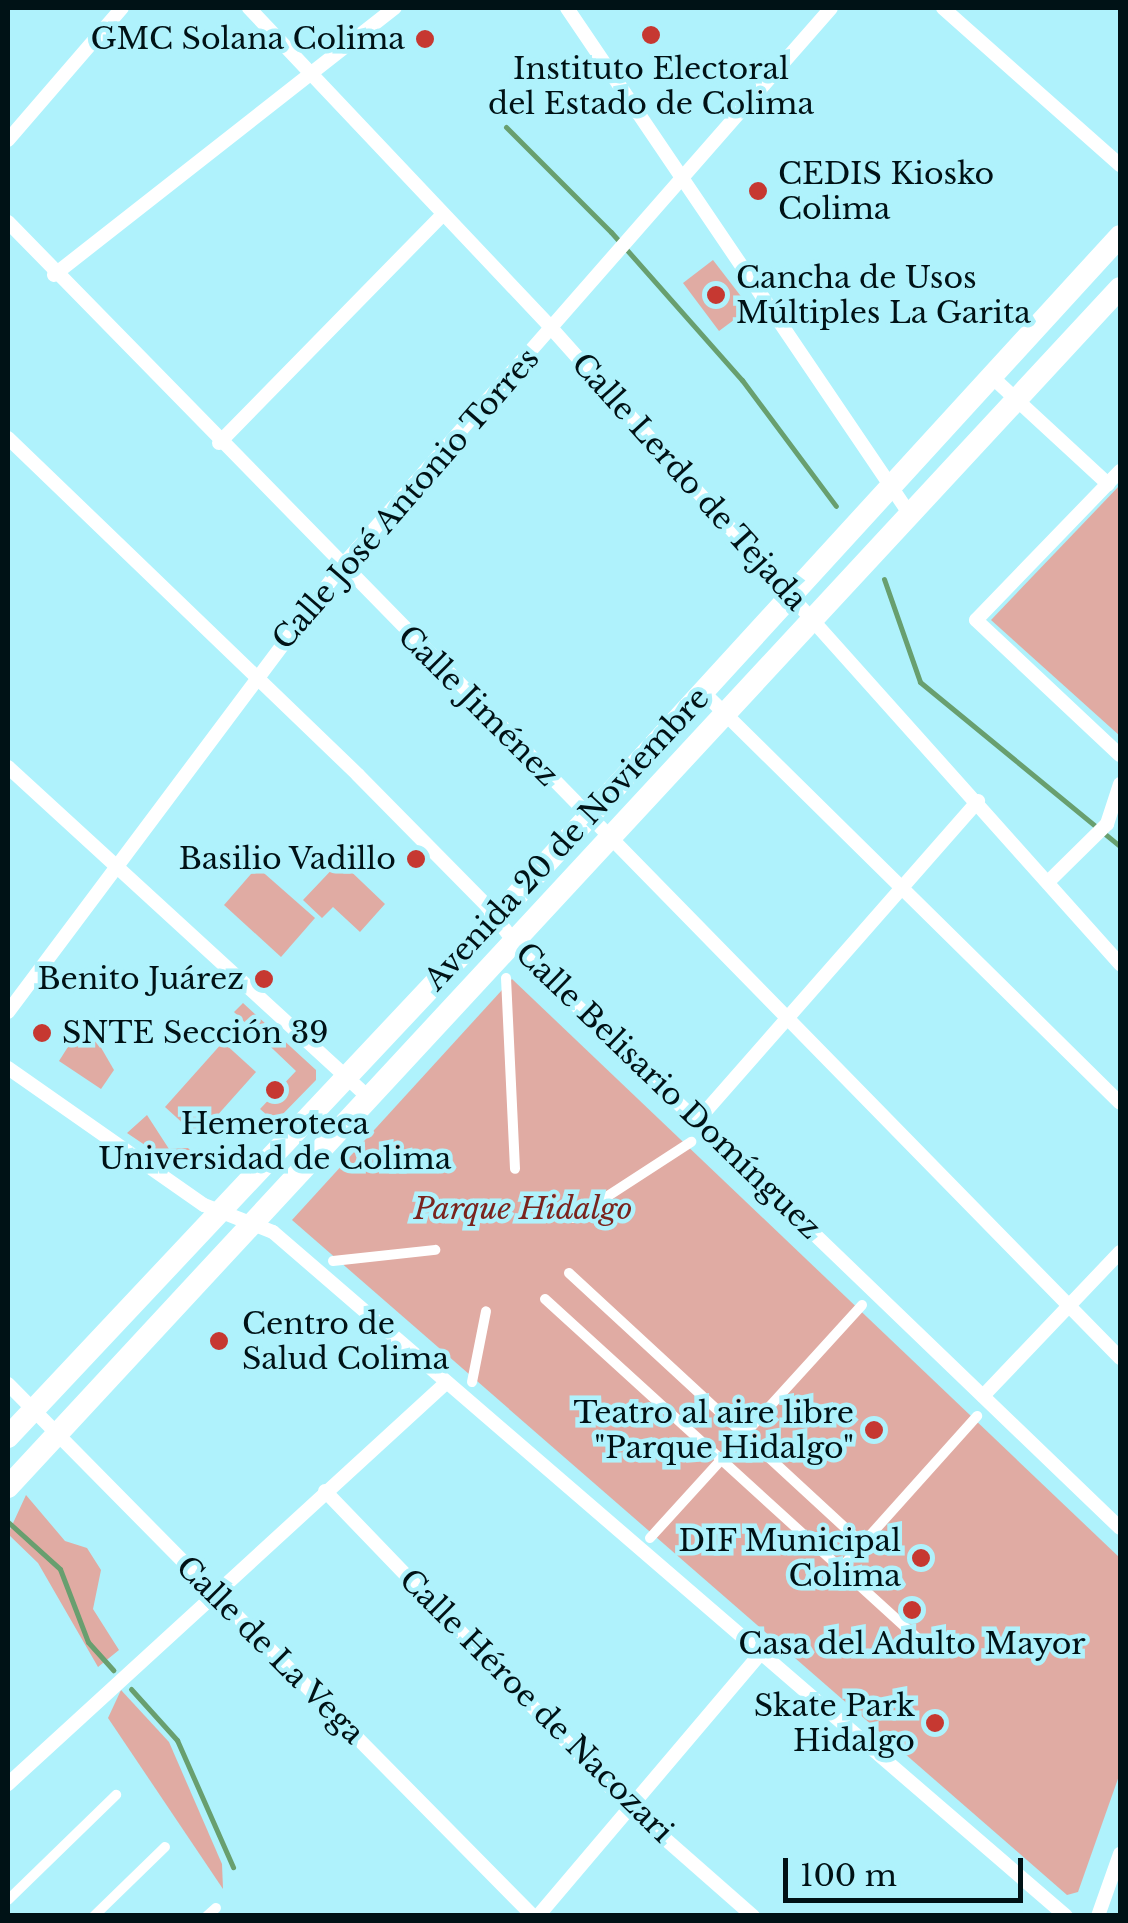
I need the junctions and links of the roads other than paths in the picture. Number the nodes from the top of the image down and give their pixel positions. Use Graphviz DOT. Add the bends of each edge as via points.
graph roads {
  1 [pos="122,8"];
  2 [pos="250,8"];
  3 [pos="395,8"];
  4 [pos="567,8"];
  5 [pos="832,8"];
  6 [pos="944,8"];
  7 [pos="312,74"];
  8 [pos="8,140"];
  9 [pos="1120,166"];
  10 [pos="683,180"];
  11 [pos="442,215"];
  12 [pos="8,222"];
  13 [pos="1120,236"];
  14 [pos="54,274"];
  15 [pos="1120,288"];
  16 [pos="553,330"];
  17 [pos="992,377"];
  18 [pos="1018,401"];
  19 [pos="8,438"];
  20 [pos="219,443"];
  21 [pos="1120,471"];
  22 [pos="1108,484"];
  23 [pos="891,486"];
  24 [pos="911,516"];
  25 [pos="341,568"];
  26 [pos="792,595"];
  27 [pos="814,620"];
  28 [pos="254,678"];
  29 [pos="703,692"];
  30 [pos="726,714"];
  31 [pos="1120,755"];
  32 [pos="8,767"];
  33 [pos="1120,784"];
  34 [pos="978,801"];
  35 [pos="588,818"];
  36 [pos="610,840"];
  37 [pos="116,867"];
  38 [pos="1048,882"];
  39 [pos="904,889"];
  40 [pos="496,918"];
  41 [pos="515,943"];
  42 [pos="1120,964"];
  43 [pos="506,978"];
  44 [pos="8,1012"];
  45 [pos="786,1019"];
  46 [pos="8,1068"];
  47 [pos="344,1076"];
  48 [pos="370,1099"];
  49 [pos="1120,1103"];
  50 [pos="697,1121"];
  51 [pos="691,1142"];
  52 [pos="515,1168"];
  53 [pos="217,1210"];
  54 [pos="574,1218"];
  55 [pos="254,1224"];
  56 [pos="435,1250"];
  57 [pos="1120,1252"];
  58 [pos="333,1261"];
  59 [pos="569,1273"];
  60 [pos="545,1299"];
  61 [pos="862,1305"];
  62 [pos="1069,1306"];
  63 [pos="486,1311"];
  64 [pos="1120,1358"];
  65 [pos="447,1382"];
  66 [pos="472,1382"];
  67 [pos="8,1384"];
  68 [pos="983,1396"];
  69 [pos="33,1409"];
  70 [pos="978,1416"];
  71 [pos="57,1433"];
  72 [pos="744,1434"];
  73 [pos="8,1437"];
  74 [pos="720,1461"];
  75 [pos="8,1487"];
  76 [pos="324,1491"];
  77 [pos="1120,1528"];
  78 [pos="650,1538"];
  79 [pos="863,1544"];
  80 [pos="839,1570"];
  81 [pos="213,1592"];
  82 [pos="926,1646"];
  83 [pos="761,1653"];
  84 [pos="8,1784"];
  85 [pos="116,1795"];
  86 [pos="630,1808"];
  87 [pos="166,1846"];
  88 [pos="1120,1854"];
  89 [pos="8,1900"];
  90 [pos="94,1916"];
  91 [pos="536,1916"];
  92 [pos="753,1916"];
  93 [pos="1066,1916"];
  94 [pos="1098,1916"];
  1 -- 8 [label="street"];
  2 -- 7 [label="street, Calle Lerdo de Tejada"];
  3 -- 7 [label="street"];
  4 -- 10 [label="street"];
  5 -- 10 [label="street, Calle José Antonio Torres"];
  6 -- 9 [label="street"];
  7 -- 11 [label="street, Calle Lerdo de Tejada"];
  7 -- 14 [label="street"];
  10 -- 16 [label="street, Calle José Antonio Torres"];
  10 -- 23 [label="street"];
  11 -- 16 [label="street, Calle Lerdo de Tejada"];
  11 -- 20 [label="street"];
  12 -- 14 [label="street, Calle Jiménez"];
  13 -- 17 [label="main road, Avenida 20 de Noviembre"];
  14 -- 20 [label="street, Calle Jiménez"];
  15 -- 18 [label="main road, Avenida 20 de Noviembre"];
  16 -- 25 [label="street, Calle José Antonio Torres"];
  16 -- 26 [label="street, Calle Lerdo de Tejada"];
  17 -- 18 [label="street"];
  17 -- 23 [label="main road, Avenida 20 de Noviembre"];
  18 -- 22 [label="street"];
  18 -- 24 [label="main road, Avenida 20 de Noviembre"];
  19 -- 28 [label="street, Calle Belisario Domínguez"];
  20 -- 25 [label="street, Calle Jiménez"];
  21 -- 22 [label="street"];
  22 -- 31 [label="street" via="976,620"];
  23 -- 24 [label="street"];
  23 -- 26 [label="main road, Avenida 20 de Noviembre"];
  24 -- 27 [label="main road, Avenida 20 de Noviembre"];
  25 -- 28 [label="street, Calle José Antonio Torres"];
  25 -- 35 [label="street, Calle Jiménez"];
  26 -- 27 [label="street, Calle Lerdo de Tejada"];
  26 -- 29 [label="main road, Avenida 20 de Noviembre"];
  27 -- 30 [label="main road, Avenida 20 de Noviembre"];
  27 -- 34 [label="street, Calle Lerdo de Tejada"];
  28 -- 37 [label="street, Calle José Antonio Torres"];
  28 -- 40 [label="street, Calle Belisario Domínguez"];
  29 -- 30 [label="street"];
  29 -- 35 [label="main road, Avenida 20 de Noviembre"];
  30 -- 36 [label="main road, Avenida 20 de Noviembre"];
  30 -- 39 [label="street"];
  32 -- 37 [label="street"];
  33 -- 38 [label="street" via="1102,830"];
  34 -- 38 [label="street, Calle Lerdo de Tejada"];
  34 -- 39 [label="street"];
  35 -- 36 [label="street, Calle Jiménez"];
  35 -- 40 [label="main road, Avenida 20 de Noviembre"];
  36 -- 41 [label="main road, Avenida 20 de Noviembre"];
  36 -- 45 [label="street, Calle Jiménez"];
  37 -- 44 [label="street, Calle José Antonio Torres"];
  37 -- 47 [label="street"];
  38 -- 42 [label="street, Calle Lerdo de Tejada"];
  39 -- 45 [label="street"];
  39 -- 49 [label="street"];
  40 -- 41 [label="street, Calle Belisario Domínguez"];
  40 -- 47 [label="main road, Avenida 20 de Noviembre"];
  41 -- 48 [label="main road, Avenida 20 de Noviembre"];
  41 -- 50 [label="street, Calle Belisario Domínguez"];
  43 -- 52 [label="street"];
  45 -- 50 [label="street"];
  45 -- 62 [label="street, Calle Jiménez"];
  46 -- 53 [label="street"];
  47 -- 48 [label="street"];
  47 -- 53 [label="main road, Avenida 20 de Noviembre"];
  48 -- 55 [label="main road, Avenida 20 de Noviembre"];
  50 -- 68 [label="street, Calle Belisario Domínguez"];
  51 -- 54 [label="street"];
  53 -- 55 [label="street"];
  53 -- 69 [label="main road, Avenida 20 de Noviembre"];
  55 -- 65 [label="street" via="274,1232"];
  55 -- 71 [label="main road, Avenida 20 de Noviembre"];
  56 -- 58 [label="street"];
  57 -- 62 [label="street"];
  59 -- 72 [label="street"];
  60 -- 74 [label="street"];
  61 -- 72 [label="street"];
  62 -- 64 [label="street, Calle Jiménez"];
  62 -- 68 [label="street"];
  63 -- 66 [label="street"];
  65 -- 76 [label="street"];
  65 -- 83 [label="street"];
  67 -- 69 [label="street, Calle de La Vega"];
  68 -- 77 [label="street, Calle Belisario Domínguez"];
  69 -- 71 [label="street, Calle de La Vega"];
  69 -- 73 [label="main road, Avenida 20 de Noviembre"];
  70 -- 79 [label="street"];
  71 -- 75 [label="main road, Avenida 20 de Noviembre"];
  71 -- 81 [label="street, Calle de La Vega"];
  72 -- 74 [label="street"];
  72 -- 79 [label="street"];
  74 -- 78 [label="street"];
  74 -- 80 [label="street"];
  76 -- 81 [label="street"];
  76 -- 86 [label="street, Calle Héroe de Nacozari"];
  79 -- 80 [label="street"];
  80 -- 82 [label="street"];
  81 -- 84 [label="street"];
  81 -- 91 [label="street, Calle de La Vega"];
  83 -- 86 [label="street"];
  83 -- 93 [label="street"];
  85 -- 89 [label="street"];
  86 -- 91 [label="street"];
  86 -- 92 [label="street, Calle Héroe de Nacozari"];
  87 -- 90 [label="street"];
  88 -- 94 [label="street"];
}
